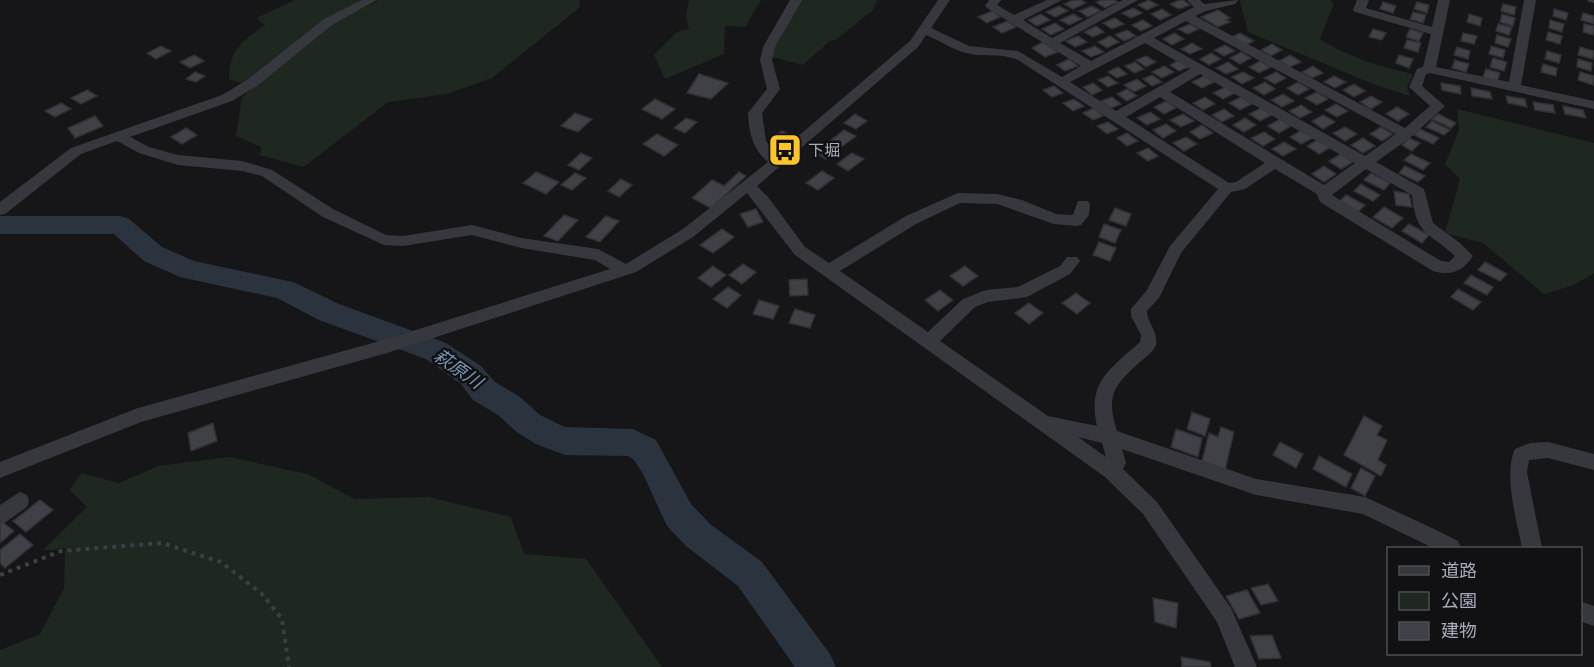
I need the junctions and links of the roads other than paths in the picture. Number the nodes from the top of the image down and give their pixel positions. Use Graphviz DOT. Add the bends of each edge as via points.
graph roads {
  1 [pos="371,0"];
  2 [pos="796,0"];
  3 [pos="944,0"];
  4 [pos="995,0"];
  5 [pos="1056,0"];
  6 [pos="1132,0"];
  7 [pos="1232,0"];
  8 [pos="1363,0"];
  9 [pos="1444,0"];
  10 [pos="1530,0"];
  11 [pos="1197,4"];
  12 [pos="1186,16"];
  13 [pos="1014,20"];
  14 [pos="925,30"];
  15 [pos="1436,32"];
  16 [pos="1145,38"];
  17 [pos="1051,43"];
  18 [pos="1090,67"];
  19 [pos="1201,68"];
  20 [pos="1429,69"];
  21 [pos="1063,81"];
  22 [pos="1514,89"];
  23 [pos="1161,92"];
  24 [pos="1594,105"];
  25 [pos="1118,116"];
  26 [pos="1406,134"];
  27 [pos="118,136"];
  28 [pos="777,162"];
  29 [pos="1367,162"];
  30 [pos="1275,163"];
  31 [pos="748,186"];
  32 [pos="1227,188"];
  33 [pos="1324,192"];
  34 [pos="1083,204"];
  35 [pos="0,210"];
  36 [pos="1072,261"];
  37 [pos="625,270"];
  38 [pos="828,271"];
  39 [pos="928,342"];
  40 [pos="1041,421"];
  41 [pos="1111,437"];
  42 [pos="1594,462"];
  43 [pos="0,470"];
  44 [pos="1112,471"];
  45 [pos="20,501"];
  46 [pos="0,517"];
  47 [pos="1448,547"];
  48 [pos="1532,547"];
  49 [pos="1246,667"];
  1 -- 27 [label="street" via="328,22 252,83 227,98"];
  2 -- 28 [label="street" via="769,47 766,60 774,89 755,113 760,147"];
  3 -- 14 [label="street"];
  4 -- 13 [label="street" via="991,6"];
  5 -- 13 [label="street"];
  6 -- 17 [label="street"];
  7 -- 11 [label="street"];
  8 -- 15 [label="street" via="1359,10"];
  9 -- 15 [label="street"];
  10 -- 22 [label="street"];
  11 -- 12 [label="street"];
  12 -- 16 [label="street"];
  12 -- 26 [label="street"];
  13 -- 17 [label="street"];
  14 -- 21 [label="street" via="964,49 1012,52"];
  14 -- 28 [label="street" via="914,44"];
  15 -- 20 [label="street"];
  16 -- 18 [label="street"];
  16 -- 19 [label="street"];
  17 -- 18 [label="street"];
  18 -- 21 [label="street"];
  19 -- 23 [label="street"];
  19 -- 29 [label="street"];
  20 -- 22 [label="street"];
  20 -- 26 [label="street" via="1421,72 1415,87 1438,106"];
  21 -- 25 [label="street"];
  22 -- 24 [label="street"];
  23 -- 25 [label="street"];
  23 -- 30 [label="street"];
  25 -- 32 [label="street"];
  26 -- 29 [label="street"];
  27 -- 35 [label="street" via="76,151"];
  27 -- 37 [label="street" via="144,150 177,160 242,166 267,173 328,213 384,240 403,241 472,230 521,243 598,255"];
  28 -- 31 [label="street"];
  29 -- 33 [label="street"];
  29 -- 33 [label="street" via="1419,193 1420,216 1427,228 1465,256 1452,268 1438,267 1325,198"];
  30 -- 32 [label="street" via="1240,186"];
  30 -- 33 [label="street"];
  31 -- 37 [label="street" via="680,239"];
  31 -- 38 [label="street" via="789,240"];
  32 -- 41 [label="street" via="1175,250 1153,294 1139,309 1149,335 1148,345 1110,382 1104,393 1102,404"];
  34 -- 38 [label="street" via="1082,215 1076,221 1054,219 997,199 958,198 911,220"];
  36 -- 39 [label="street" via="1065,270 1021,294 986,296 969,303"];
  37 -- 43 [label="street" via="387,346 138,415"];
  38 -- 39 [label="street"];
  39 -- 40 [label="street"];
  40 -- 41 [label="street"];
  40 -- 44 [label="street"];
  41 -- 44 [label="street" via="1117,464"];
  41 -- 47 [label="street" via="1256,487 1365,506"];
  42 -- 48 [label="street" via="1534,448 1521,455 1518,472"];
  44 -- 49 [label="street" via="1150,508 1224,615"];
  45 -- 46 [label="street"];
}
